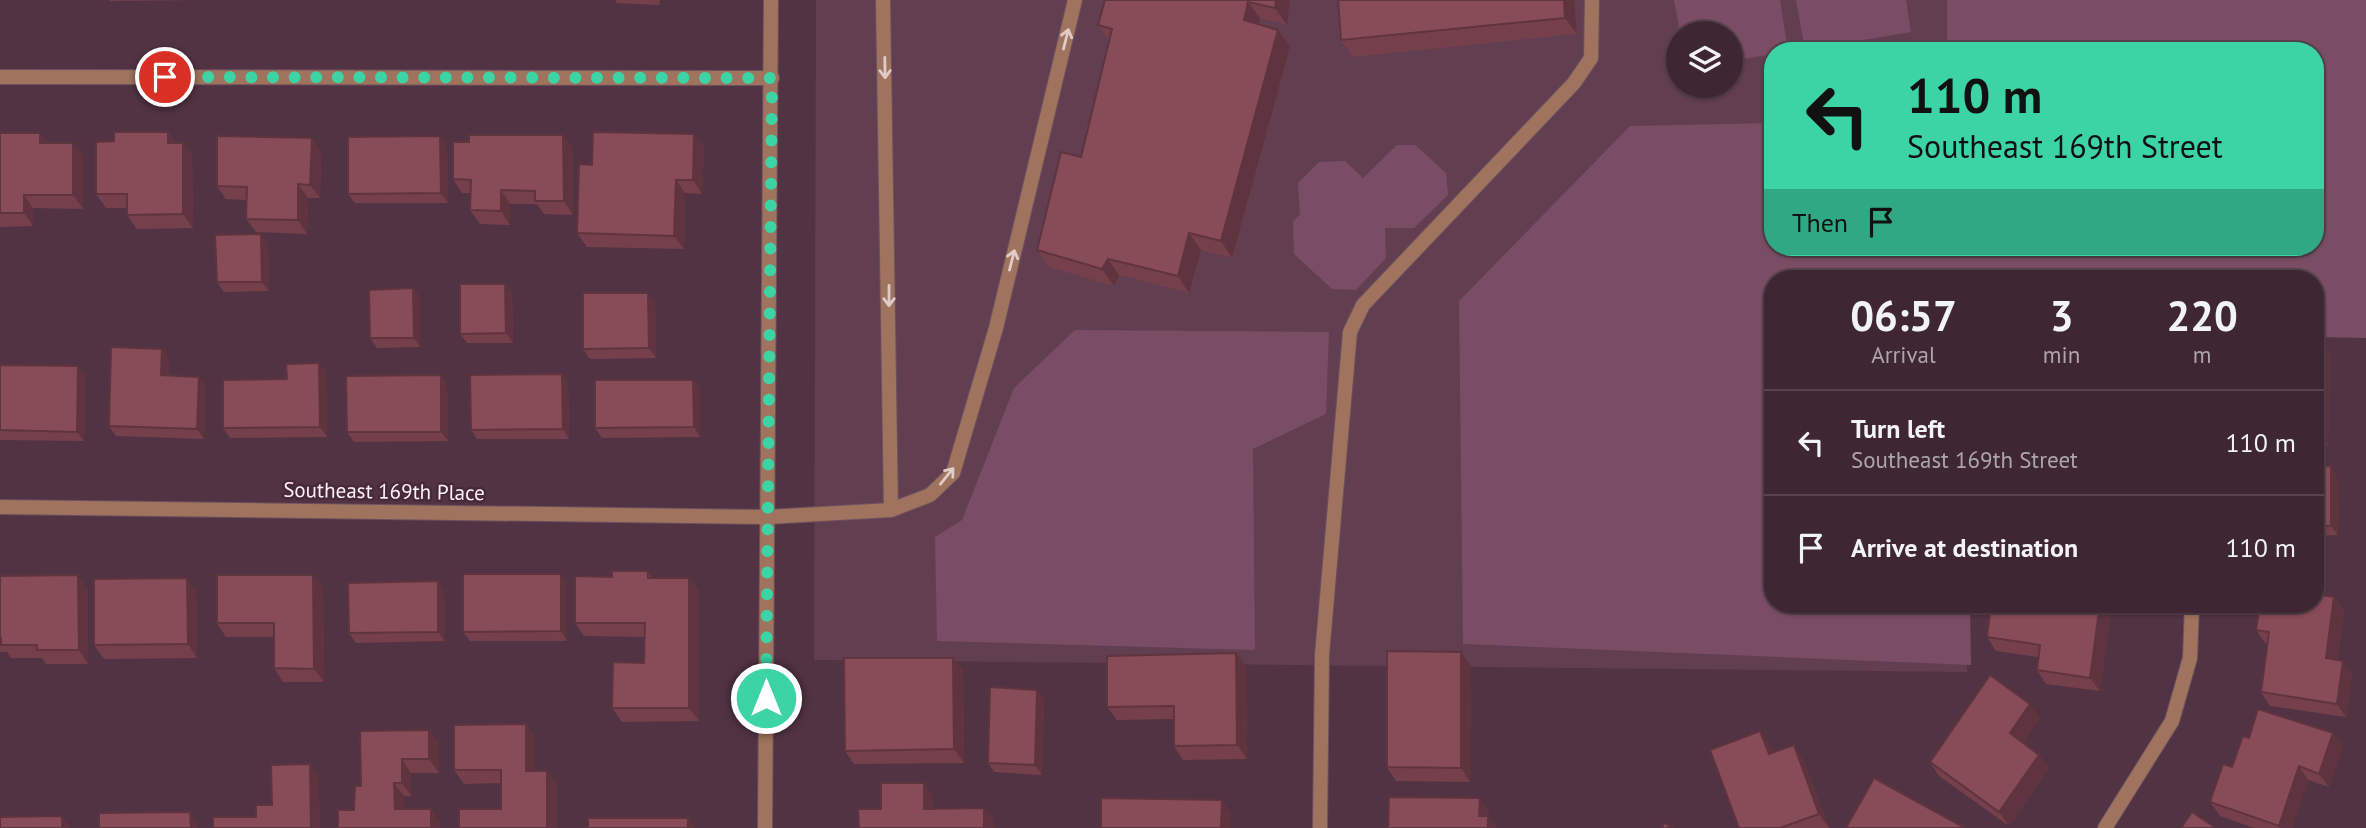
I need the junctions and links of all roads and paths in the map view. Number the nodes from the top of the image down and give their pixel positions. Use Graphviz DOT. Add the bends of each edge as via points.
graph roads {
  1 [pos="771,0"];
  2 [pos="883,0"];
  3 [pos="1075,0"];
  4 [pos="1592,0"];
  5 [pos="0,77"];
  6 [pos="772,78"];
  7 [pos="0,507"];
  8 [pos="891,510"];
  9 [pos="767,517"];
  10 [pos="2192,613"];
  11 [pos="765,828"];
  12 [pos="1320,828"];
  13 [pos="2105,828"];
  1 -- 6 [label="street"];
  2 -- 8 [label="street, one-way"];
  8 -- 3 [label="street, Southeast 169th Place, one-way" via="930,495 953,473 996,328"];
  4 -- 12 [label="street" via="1591,58 1574,83 1363,305 1350,332 1322,655"];
  5 -- 6 [label="street"];
  6 -- 9 [label="street"];
  7 -- 9 [label="street, Southeast 169th Place"];
  8 -- 9 [label="street, Southeast 169th Place"];
  9 -- 11 [label="street"];
  10 -- 13 [label="street" via="2190,658 2172,721"];
}
